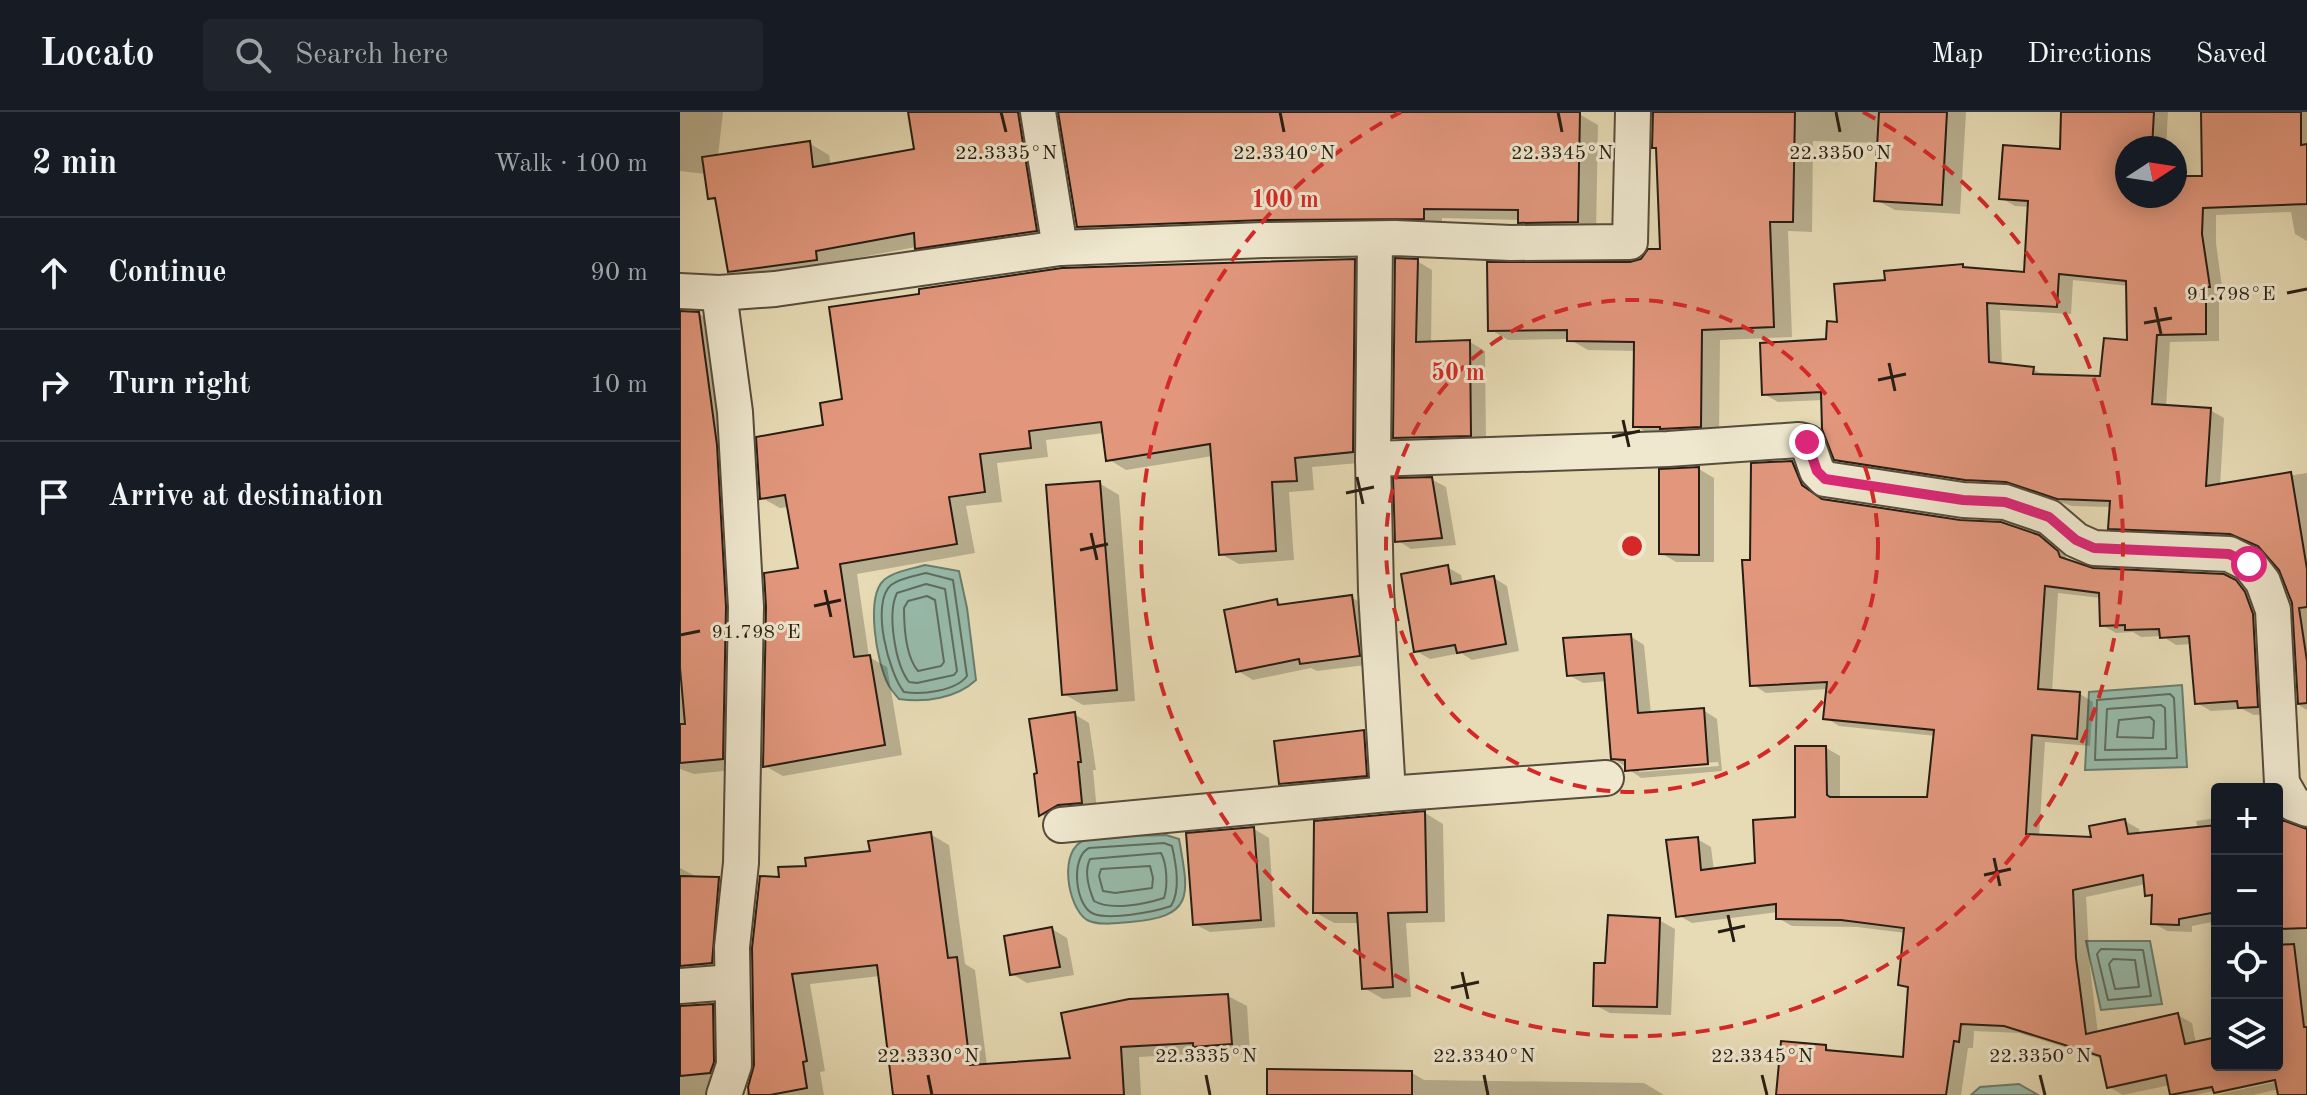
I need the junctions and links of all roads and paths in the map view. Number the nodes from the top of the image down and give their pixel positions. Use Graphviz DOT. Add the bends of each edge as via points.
graph roads {
  1 [pos="1038,112"];
  2 [pos="1633,112"];
  3 [pos="1375,239"];
  4 [pos="1060,248"];
  5 [pos="680,291"];
  6 [pos="719,293"];
  7 [pos="1373,459"];
  8 [pos="1606,778"];
  9 [pos="1388,794"];
  10 [pos="2307,809"];
  11 [pos="1061,825"];
  12 [pos="732,982"];
  13 [pos="680,986"];
  14 [pos="724,1095"];
  1 -- 4 [label="street"];
  2 -- 3 [label="street" via="1630,242"];
  3 -- 4 [label="street"];
  3 -- 7 [label="street"];
  4 -- 6 [label="street"];
  5 -- 6 [label="street"];
  6 -- 12 [label="street" via="735,412 746,607 741,863"];
  7 -- 9 [label="street"];
  7 -- 10 [label="street" via="1799,440 1807,442 1825,479 2005,502 2049,517 2094,548 2229,554 2249,564 2263,582 2273,610 2282,783 2294,804"];
  8 -- 9 [label="street"];
  9 -- 11 [label="street"];
  12 -- 13 [label="street"];
  12 -- 14 [label="street" via="734,1065"];
}
